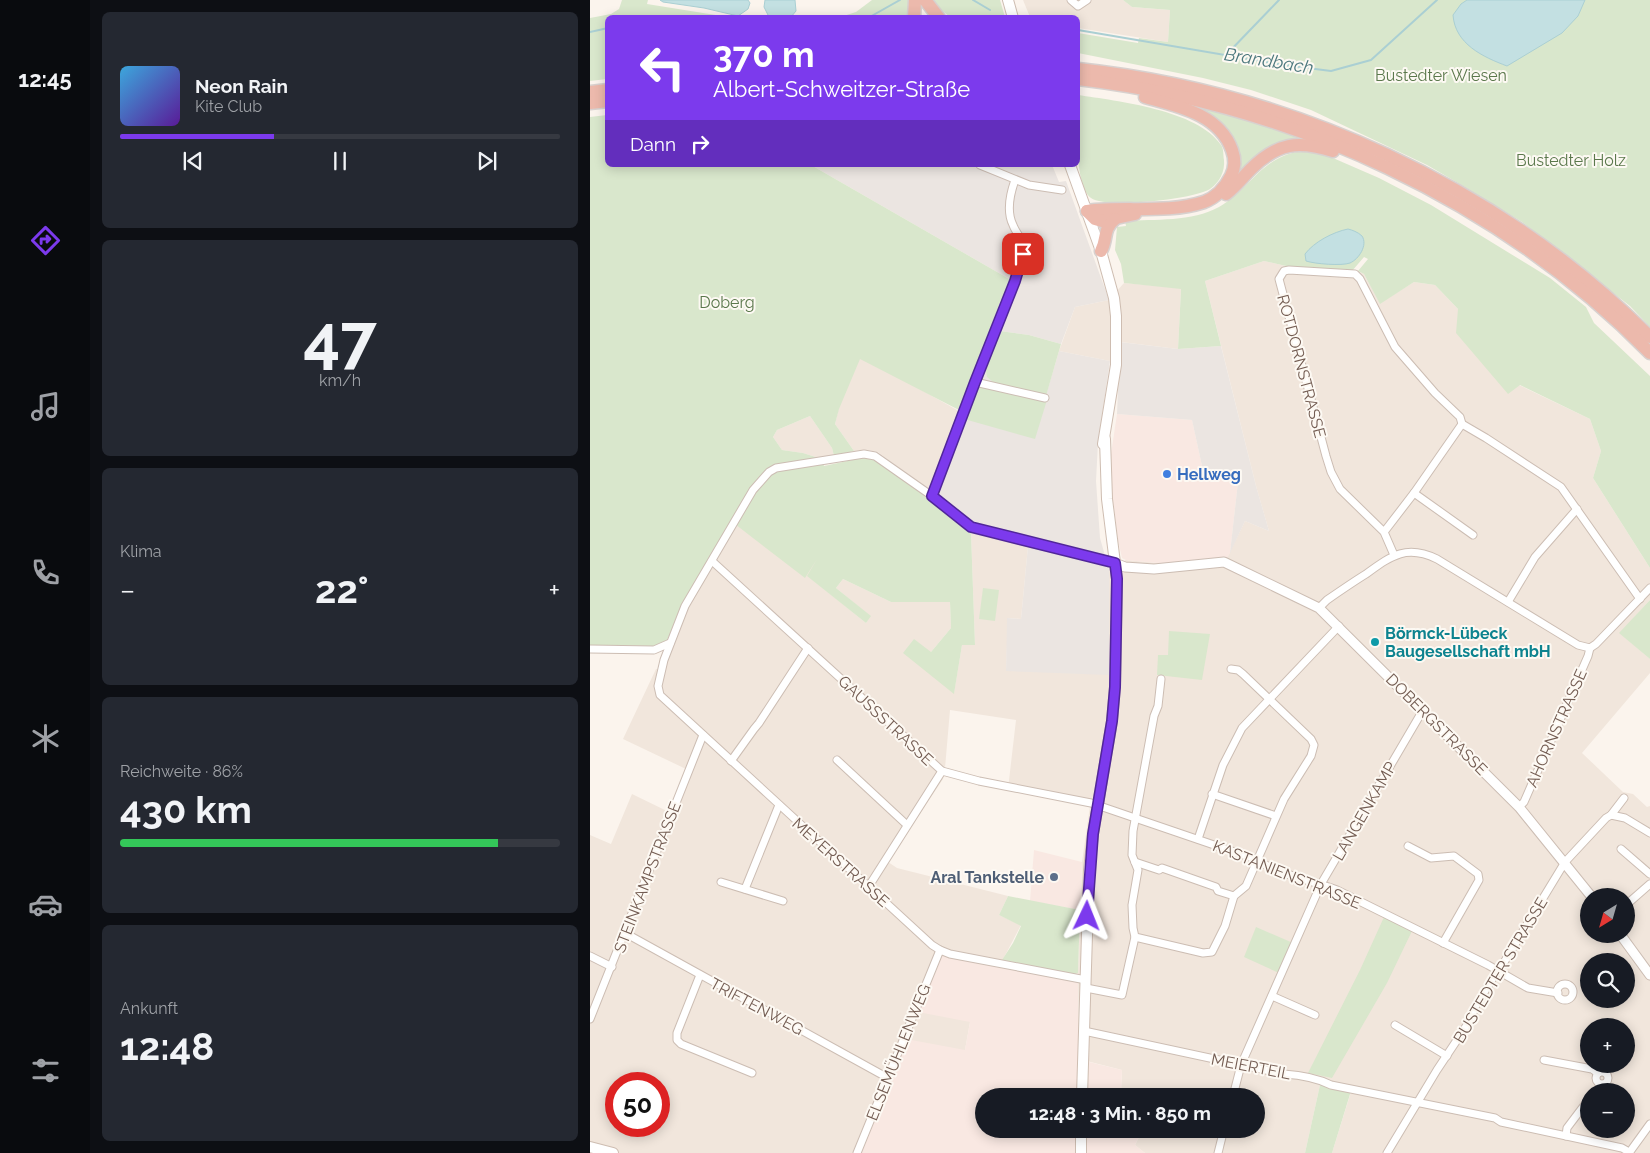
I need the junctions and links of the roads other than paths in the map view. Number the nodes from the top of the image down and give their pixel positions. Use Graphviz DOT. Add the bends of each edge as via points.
graph roads {
  1 [pos="915,0"];
  2 [pos="925,0"];
  3 [pos="1008,0"];
  4 [pos="1087,0"];
  5 [pos="1072,1"];
  6 [pos="914,15"];
  7 [pos="937,15"];
  8 [pos="1012,15"];
  9 [pos="1080,62"];
  10 [pos="1080,69"];
  11 [pos="1116,73"];
  12 [pos="1080,79"];
  13 [pos="1080,85"];
  14 [pos="605,90"];
  15 [pos="590,92"];
  16 [pos="605,102"];
  17 [pos="590,104"];
  18 [pos="985,167"];
  19 [pos="1071,167"];
  20 [pos="1389,168"];
  21 [pos="1015,180"];
  22 [pos="1062,190"];
  23 [pos="1087,211"];
  24 [pos="1114,219"];
  25 [pos="1101,251"];
  26 [pos="1650,338"];
  27 [pos="1650,353"];
  28 [pos="975,382"];
  29 [pos="1045,398"];
  30 [pos="1462,424"];
  31 [pos="1414,493"];
  32 [pos="932,496"];
  33 [pos="1577,509"];
  34 [pos="1384,532"];
  35 [pos="1473,535"];
  36 [pos="1394,555"];
  37 [pos="712,561"];
  38 [pos="1115,563"];
  39 [pos="1650,588"];
  40 [pos="1640,599"];
  41 [pos="1508,602"];
  42 [pos="1320,608"];
  43 [pos="1339,626"];
  44 [pos="670,643"];
  45 [pos="808,648"];
  46 [pos="1590,648"];
  47 [pos="590,650"];
  48 [pos="654,650"];
  49 [pos="664,660"];
  50 [pos="1231,669"];
  51 [pos="1161,679"];
  52 [pos="1269,699"];
  53 [pos="1423,710"];
  54 [pos="702,735"];
  55 [pos="837,760"];
  56 [pos="731,761"];
  57 [pos="942,771"];
  58 [pos="1212,794"];
  59 [pos="1624,798"];
  60 [pos="1098,805"];
  61 [pos="780,806"];
  62 [pos="1519,807"];
  63 [pos="1612,815"];
  64 [pos="1276,816"];
  65 [pos="1137,818"];
  66 [pos="907,825"];
  67 [pos="1650,833"];
  68 [pos="1198,839"];
  69 [pos="1408,846"];
  70 [pos="1621,849"];
  71 [pos="1258,860"];
  72 [pos="1135,862"];
  73 [pos="1565,862"];
  74 [pos="1650,874"];
  75 [pos="721,882"];
  76 [pos="1321,884"];
  77 [pos="1650,884"];
  78 [pos="869,886"];
  79 [pos="1585,888"];
  80 [pos="745,889"];
  81 [pos="1234,896"];
  82 [pos="1635,897"];
  83 [pos="783,901"];
  84 [pos="625,933"];
  85 [pos="1135,937"];
  86 [pos="1443,943"];
  87 [pos="1627,943"];
  88 [pos="940,950"];
  89 [pos="590,956"];
  90 [pos="612,967"];
  91 [pos="1498,970"];
  92 [pos="1650,974"];
  93 [pos="700,975"];
  94 [pos="1086,984"];
  95 [pos="1558,993"];
  96 [pos="1272,996"];
  97 [pos="1315,1015"];
  98 [pos="590,1019"];
  99 [pos="1395,1025"];
  100 [pos="1084,1031"];
  101 [pos="1447,1056"];
  102 [pos="1544,1060"];
  103 [pos="1242,1065"];
  104 [pos="1580,1067"];
  105 [pos="752,1073"];
  106 [pos="1598,1073"];
  107 [pos="1605,1073"];
  108 [pos="888,1078"];
  109 [pos="1599,1083"];
  110 [pos="1603,1083"];
  111 [pos="1082,1088"];
  112 [pos="1235,1088"];
  113 [pos="1418,1103"];
  114 [pos="1580,1111"];
  115 [pos="1650,1124"];
  116 [pos="1566,1136"];
  117 [pos="1081,1138"];
  118 [pos="1222,1138"];
  119 [pos="590,1147"];
  120 [pos="613,1153"];
  121 [pos="857,1153"];
  122 [pos="1081,1153"];
  123 [pos="1218,1153"];
  124 [pos="1388,1153"];
  125 [pos="1629,1153"];
  1 -- 6 [label="highway"];
  2 -- 7 [label="highway"];
  3 -- 8 [label="main road"];
  4 -- 5 [label="street" via="1078,6"];
  9 -- 11 [label="highway" via="1098,65"];
  10 -- 11 [label="highway"];
  11 -- 26 [label="highway" via="1195,88 1255,104 1381,152 1523,232 1574,270"];
  12 -- 20 [label="highway" via="1193,99 1252,115 1327,141"];
  13 -- 23 [label="highway" via="1146,97 1190,110 1206,118 1223,133 1234,154 1232,173 1226,185 1207,201 1173,208"];
  14 -- 15 [label="highway"];
  16 -- 17 [label="highway"];
  18 -- 21 [label="street"];
  19 -- 23 [label="main road"];
  20 -- 24 [label="highway" via="1375,168 1321,147 1292,145 1270,153 1230,191 1206,205"];
  20 -- 27 [label="highway" via="1455,203 1536,256"];
  21 -- 22 [label="street"];
  21 -- 28 [label="street" via="1010,217 1026,246"];
  23 -- 24 [label="highway" via="1095,219"];
  23 -- 25 [label="main road"];
  24 -- 25 [label="highway" via="1105,231"];
  25 -- 38 [label="main road" via="1116,316 1116,365 1105,439 1107,499"];
  28 -- 29 [label="street"];
  28 -- 32 [label="street"];
  30 -- 31 [label="street"];
  30 -- 33 [label="street" via="1561,487"];
  30 -- 34 [label="street, ROTDORNSTRASSE" via="1460,417 1395,347 1355,274 1289,270 1281,274 1279,279 1331,472 1340,489"];
  31 -- 34 [label="street"];
  31 -- 35 [label="street"];
  32 -- 37 [label="street, MEYERSTRASSE" via="870,454 776,468 746,499"];
  32 -- 38 [label="street, MEYERSTRASSE" via="971,527"];
  33 -- 40 [label="street"];
  33 -- 41 [label="street" via="1535,557"];
  34 -- 36 [label="street, ROTDORNSTRASSE"];
  36 -- 41 [label="street" via="1412,552 1428,555"];
  36 -- 42 [label="street"];
  37 -- 44 [label="street, MEYERSTRASSE" via="691,594"];
  37 -- 45 [label="street, GAUSSSTRASSE"];
  38 -- 42 [label="street, DOBERGSTRASSE" via="1125,567 1154,568 1224,562"];
  38 -- 60 [label="main road" via="1115,687"];
  39 -- 40 [label="street"];
  40 -- 46 [label="street"];
  41 -- 46 [label="street" via="1578,645"];
  42 -- 43 [label="street, DOBERGSTRASSE"];
  43 -- 52 [label="street"];
  43 -- 53 [label="street, DOBERGSTRASSE"];
  44 -- 48 [label="street"];
  44 -- 49 [label="street, MEYERSTRASSE"];
  45 -- 56 [label="street" via="760,723"];
  45 -- 57 [label="street, GAUSSSTRASSE"];
  46 -- 62 [label="street, AHORNSTRASSE" via="1524,802"];
  47 -- 48 [label="street"];
  48 -- 49 [label="street"];
  49 -- 54 [label="street, MEYERSTRASSE" via="658,686 660,695"];
  50 -- 52 [label="street" via="1238,670"];
  51 -- 65 [label="street"];
  52 -- 58 [label="street" via="1242,728 1233,743"];
  52 -- 64 [label="street" via="1311,739 1314,746"];
  53 -- 62 [label="street, DOBERGSTRASSE"];
  53 -- 76 [label="street, LANGENKAMP"];
  54 -- 56 [label="street, MEYERSTRASSE"];
  54 -- 84 [label="street, STEINKAMPSTRASSE"];
  55 -- 66 [label="street"];
  56 -- 61 [label="street, MEYERSTRASSE"];
  57 -- 60 [label="street, GAUSSSTRASSE"];
  57 -- 66 [label="street"];
  58 -- 64 [label="street"];
  58 -- 68 [label="street"];
  59 -- 63 [label="street, BUSTEDTER STRASSE"];
  60 -- 65 [label="street, KASTANIENSTRASSE"];
  60 -- 94 [label="main road" via="1089,870"];
  61 -- 78 [label="street, MEYERSTRASSE"];
  61 -- 80 [label="street"];
  62 -- 73 [label="street, DOBERGSTRASSE"];
  63 -- 67 [label="street" via="1619,815"];
  63 -- 73 [label="street, BUSTEDTER STRASSE"];
  64 -- 71 [label="street"];
  65 -- 68 [label="street, KASTANIENSTRASSE"];
  65 -- 72 [label="street" via="1133,831 1132,855"];
  66 -- 78 [label="street"];
  68 -- 71 [label="street, KASTANIENSTRASSE"];
  69 -- 86 [label="street" via="1432,858 1454,856 1478,874 1479,880"];
  70 -- 74 [label="street"];
  71 -- 76 [label="street, KASTANIENSTRASSE" via="1266,866"];
  71 -- 81 [label="street" via="1246,886"];
  72 -- 81 [label="street" via="1171,871"];
  72 -- 85 [label="street" via="1138,870 1132,904"];
  73 -- 79 [label="street, DOBERGSTRASSE"];
  73 -- 91 [label="street, BUSTEDTER STRASSE"];
  75 -- 80 [label="street"];
  76 -- 86 [label="street, KASTANIENSTRASSE"];
  76 -- 96 [label="street, LANGENKAMP"];
  77 -- 82 [label="street"];
  78 -- 88 [label="street, MEYERSTRASSE"];
  80 -- 83 [label="street"];
  81 -- 85 [label="street" via="1225,926 1212,952 1203,953"];
  84 -- 90 [label="street, STEINKAMPSTRASSE"];
  84 -- 93 [label="street, TRIFTENWEG"];
  85 -- 94 [label="street, MEYERSTRASSE" via="1122,995"];
  86 -- 91 [label="street, KASTANIENSTRASSE"];
  87 -- 92 [label="street"];
  88 -- 94 [label="street, MEYERSTRASSE"];
  88 -- 108 [label="street, ELSEMÜHLENWEG"];
  89 -- 90 [label="street"];
  90 -- 98 [label="street, STEINKAMPSTRASSE"];
  91 -- 95 [label="street, KASTANIENSTRASSE" via="1528,988"];
  91 -- 101 [label="street, BUSTEDTER STRASSE"];
  93 -- 105 [label="street" via="676,1040"];
  93 -- 108 [label="street, TRIFTENWEG"];
  94 -- 100 [label="main road"];
  96 -- 97 [label="street"];
  96 -- 103 [label="street, LANGENKAMP"];
  99 -- 101 [label="street"];
  100 -- 103 [label="street, MEIERTEIL"];
  100 -- 111 [label="main road"];
  101 -- 113 [label="street, BUSTEDTER STRASSE"];
  102 -- 104 [label="street"];
  103 -- 112 [label="street, LANGENKAMP"];
  103 -- 113 [label="street, MEIERTEIL"];
  106 -- 109 [label="street" via="1596,1080"];
  107 -- 110 [label="street" via="1608,1076"];
  108 -- 121 [label="street, ELSEMÜHLENWEG"];
  113 -- 116 [label="street, MEIERTEIL"];
  113 -- 124 [label="street, BUSTEDTER STRASSE"];
  114 -- 116 [label="street" via="1567,1128"];
  115 -- 125 [label="street"];
  116 -- 125 [label="street, MEIERTEIL" via="1622,1148"];
  117 -- 122 [label="main road"];
  118 -- 123 [label="street"];
  119 -- 120 [label="main road"];
}
